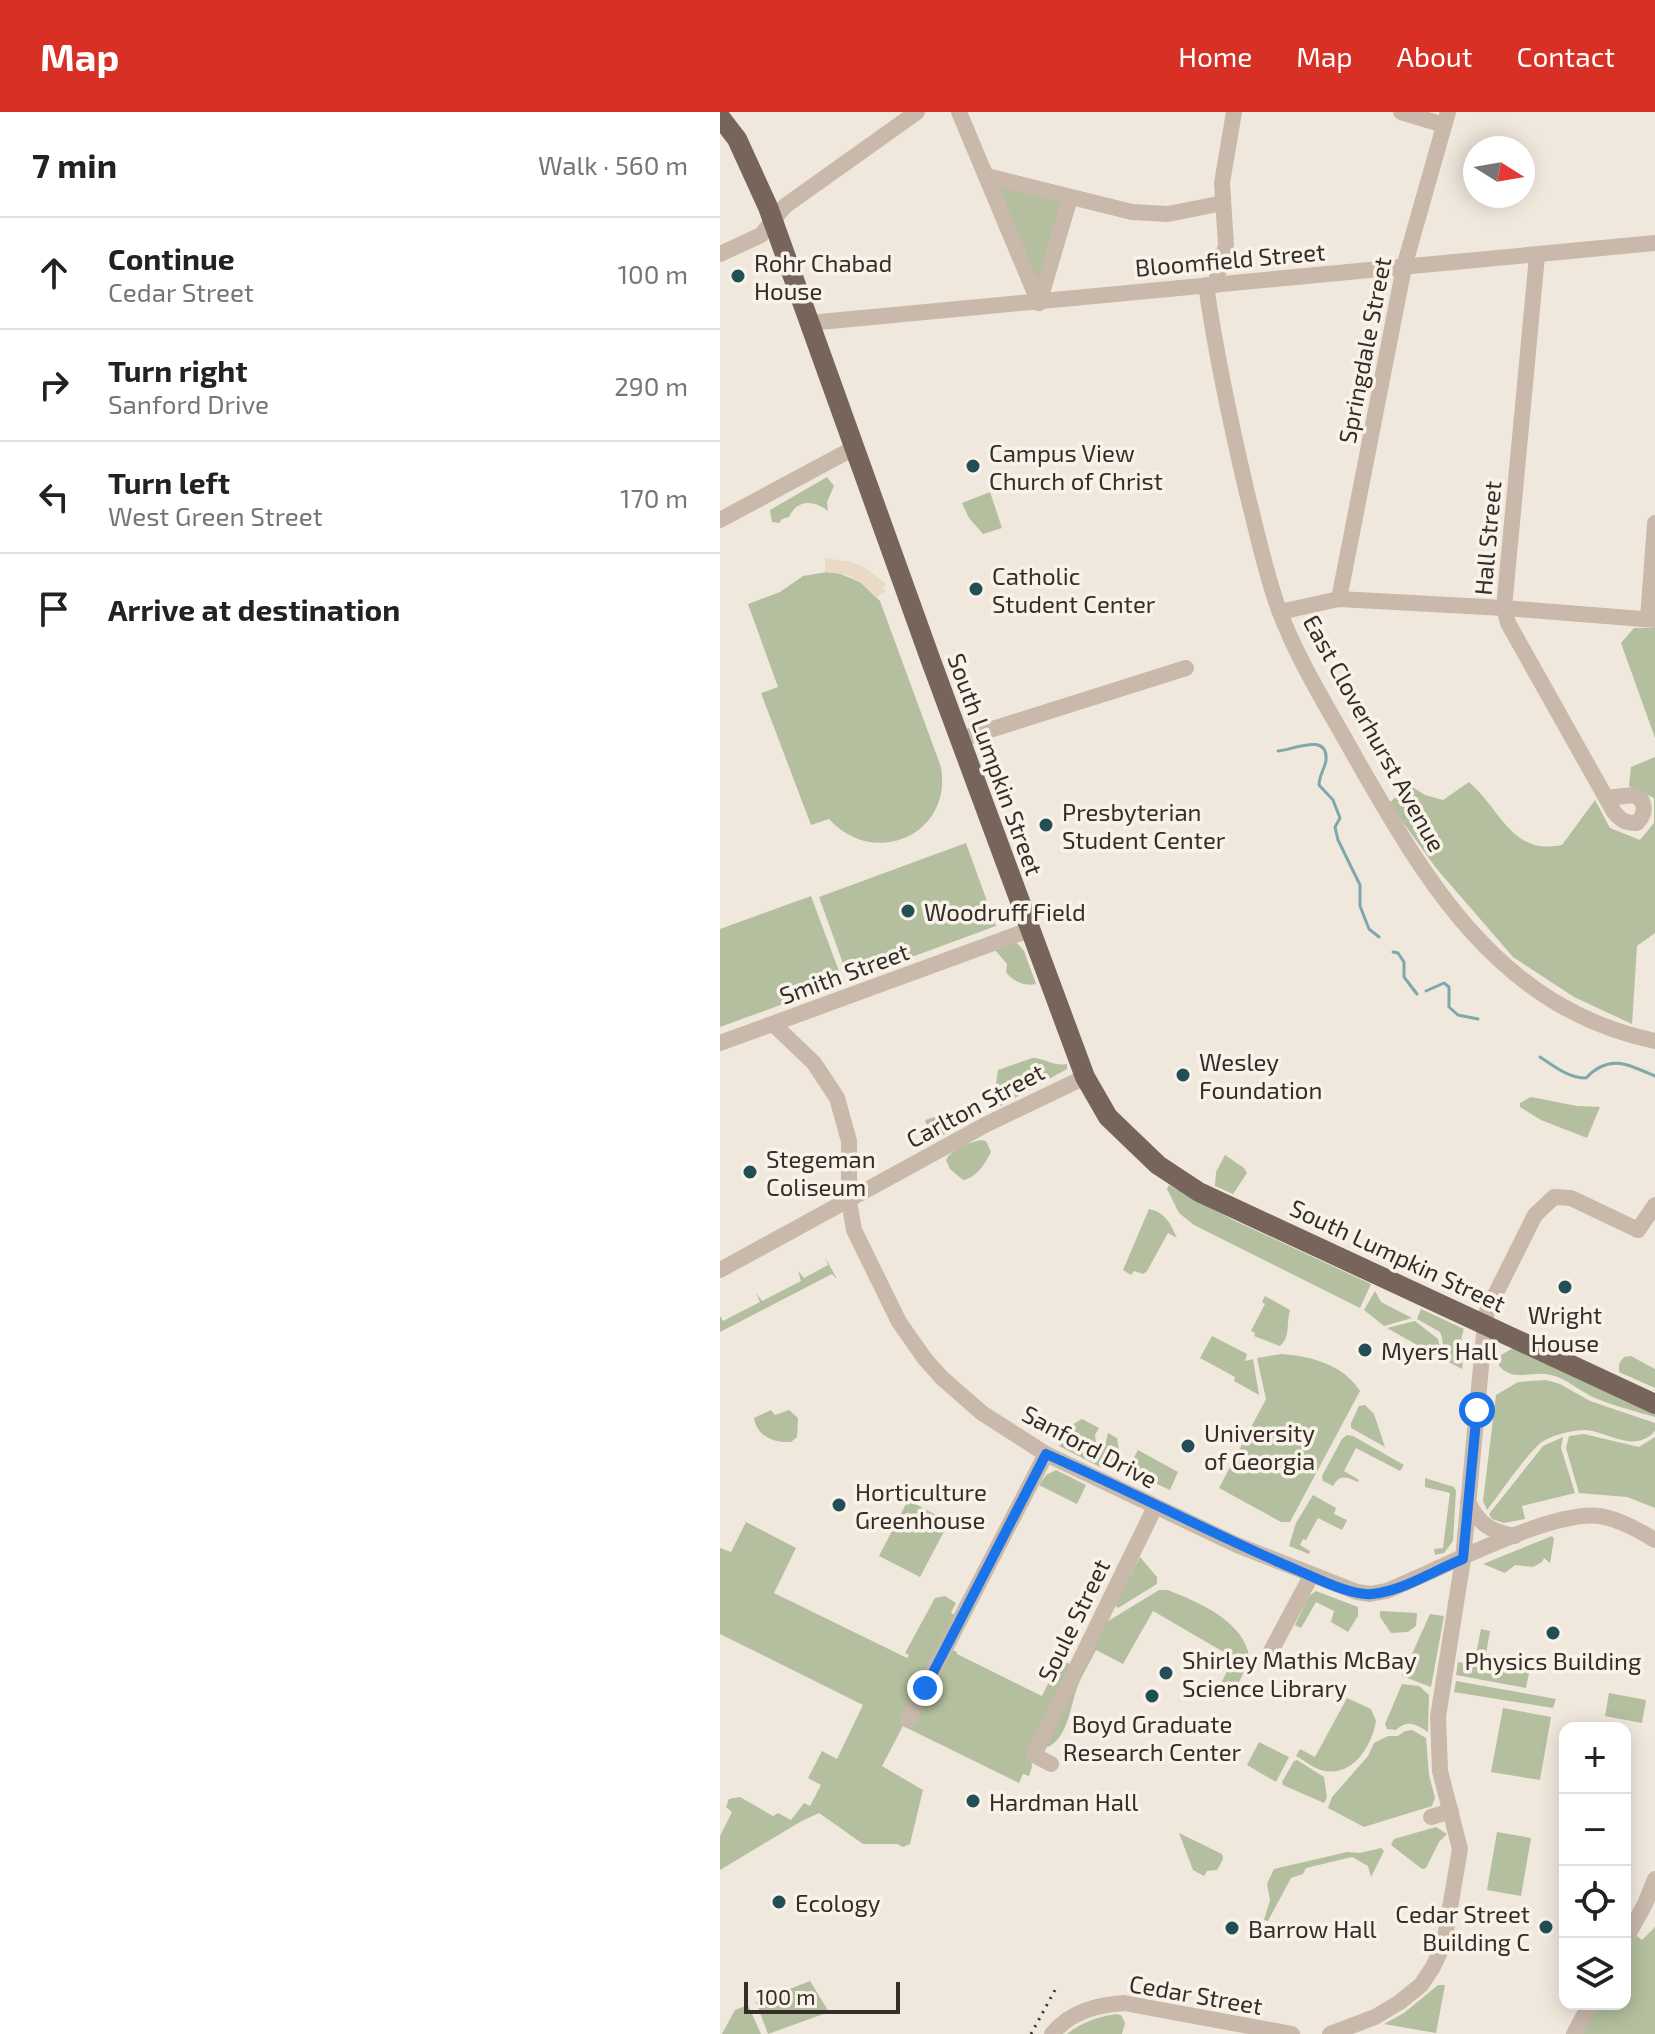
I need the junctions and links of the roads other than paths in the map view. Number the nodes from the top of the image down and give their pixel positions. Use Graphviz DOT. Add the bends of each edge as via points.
graph roads {
  1 [pos="917,112"];
  2 [pos="959,112"];
  3 [pos="1234,112"];
  4 [pos="1401,112"];
  5 [pos="720,117"];
  6 [pos="1446,118"];
  7 [pos="987,176"];
  8 [pos="1070,198"];
  9 [pos="1223,203"];
  10 [pos="773,223"];
  11 [pos="1655,243"];
  12 [pos="720,254"];
  13 [pos="1537,256"];
  14 [pos="1404,267"];
  15 [pos="1211,285"];
  16 [pos="1039,303"];
  17 [pos="809,323"];
  18 [pos="854,448"];
  19 [pos="720,520"];
  20 [pos="1655,523"];
  21 [pos="1339,599"];
  22 [pos="1504,608"];
  23 [pos="1280,612"];
  24 [pos="1652,619"];
  25 [pos="1186,668"];
  26 [pos="961,739"];
  27 [pos="1606,798"];
  28 [pos="1029,930"];
  29 [pos="773,1024"];
  30 [pos="1655,1041"];
  31 [pos="720,1043"];
  32 [pos="1085,1077"];
  33 [pos="849,1201"];
  34 [pos="1655,1205"];
  35 [pos="720,1270"];
  36 [pos="1485,1324"];
  37 [pos="1655,1404"];
  38 [pos="1046,1454"];
  39 [pos="1468,1502"];
  40 [pos="1155,1507"];
  41 [pos="1515,1536"];
  42 [pos="1655,1540"];
  43 [pos="1463,1559"];
  44 [pos="1311,1576"];
  45 [pos="1271,1651"];
  46 [pos="908,1720"];
  47 [pos="1051,1764"];
  48 [pos="1451,1811"];
  49 [pos="1431,1817"];
  50 [pos="1655,1879"];
  51 [pos="1626,1938"];
  52 [pos="1587,2010"];
  53 [pos="1052,2034"];
  54 [pos="1292,2034"];
  55 [pos="1330,2034"];
  56 [pos="1574,2034"];
  1 -- 10 [label="street" via="785,206"];
  2 -- 7 [label="street"];
  3 -- 9 [label="street"];
  4 -- 6 [label="street"];
  5 -- 10 [label="main road, South Lumpkin Street" via="737,139"];
  6 -- 14 [label="street, Springdale Street"];
  7 -- 8 [label="street"];
  7 -- 16 [label="street"];
  8 -- 9 [label="street" via="1168,214"];
  8 -- 16 [label="street"];
  9 -- 15 [label="street" via="1226,245"];
  10 -- 12 [label="street" via="761,235"];
  10 -- 17 [label="main road, South Lumpkin Street"];
  11 -- 13 [label="street, Bloomfield Street"];
  13 -- 14 [label="street, Bloomfield Street"];
  13 -- 22 [label="street, Hall Street"];
  14 -- 15 [label="street, Bloomfield Street"];
  14 -- 21 [label="street, Springdale Street"];
  15 -- 16 [label="street, Bloomfield Street"];
  15 -- 23 [label="street, East Cloverhurst Avenue" via="1238,454"];
  16 -- 17 [label="street, Bloomfield Street"];
  17 -- 18 [label="main road, South Lumpkin Street"];
  18 -- 19 [label="street"];
  18 -- 26 [label="main road, South Lumpkin Street"];
  20 -- 24 [label="street"];
  21 -- 22 [label="street"];
  21 -- 23 [label="street"];
  22 -- 24 [label="street"];
  22 -- 27 [label="street, Hall Street"];
  23 -- 30 [label="street, East Cloverhurst Avenue" via="1389,816 1443,899 1486,950 1561,1005"];
  25 -- 26 [label="street"];
  26 -- 28 [label="main road, South Lumpkin Street"];
  28 -- 29 [label="street, Smith Street"];
  28 -- 32 [label="main road, South Lumpkin Street"];
  29 -- 31 [label="street, Smith Street"];
  29 -- 33 [label="street, Sanford Drive" via="814,1063 837,1098 849,1141"];
  32 -- 33 [label="street, Carlton Street" via="975,1130"];
  32 -- 36 [label="main road, South Lumpkin Street" via="1108,1117 1178,1180"];
  33 -- 35 [label="street, Carlton Street"];
  33 -- 38 [label="street, Sanford Drive" via="857,1238 899,1322 925,1359 982,1413"];
  34 -- 36 [label="street" via="1638,1230 1571,1198 1546,1202 1506,1271"];
  36 -- 37 [label="main road, South Lumpkin Street"];
  36 -- 39 [label="street"];
  38 -- 40 [label="street, Sanford Drive"];
  38 -- 46 [label="street"];
  39 -- 41 [label="street" via="1483,1525"];
  39 -- 43 [label="street"];
  40 -- 44 [label="street, Sanford Drive"];
  40 -- 47 [label="street, Soule Street" via="1034,1755"];
  41 -- 42 [label="street, Sanford Drive" via="1585,1515 1618,1521"];
  41 -- 43 [label="street, Sanford Drive"];
  43 -- 44 [label="street, Sanford Drive" via="1370,1594"];
  43 -- 48 [label="street" via="1437,1736"];
  44 -- 45 [label="street"];
  48 -- 49 [label="street"];
  48 -- 55 [label="street" via="1460,1861 1444,1943 1433,1967 1400,2002"];
  50 -- 51 [label="street"];
  52 -- 56 [label="street"];
  53 -- 54 [label="street, Cedar Street" via="1077,2013 1124,2003"];
}
